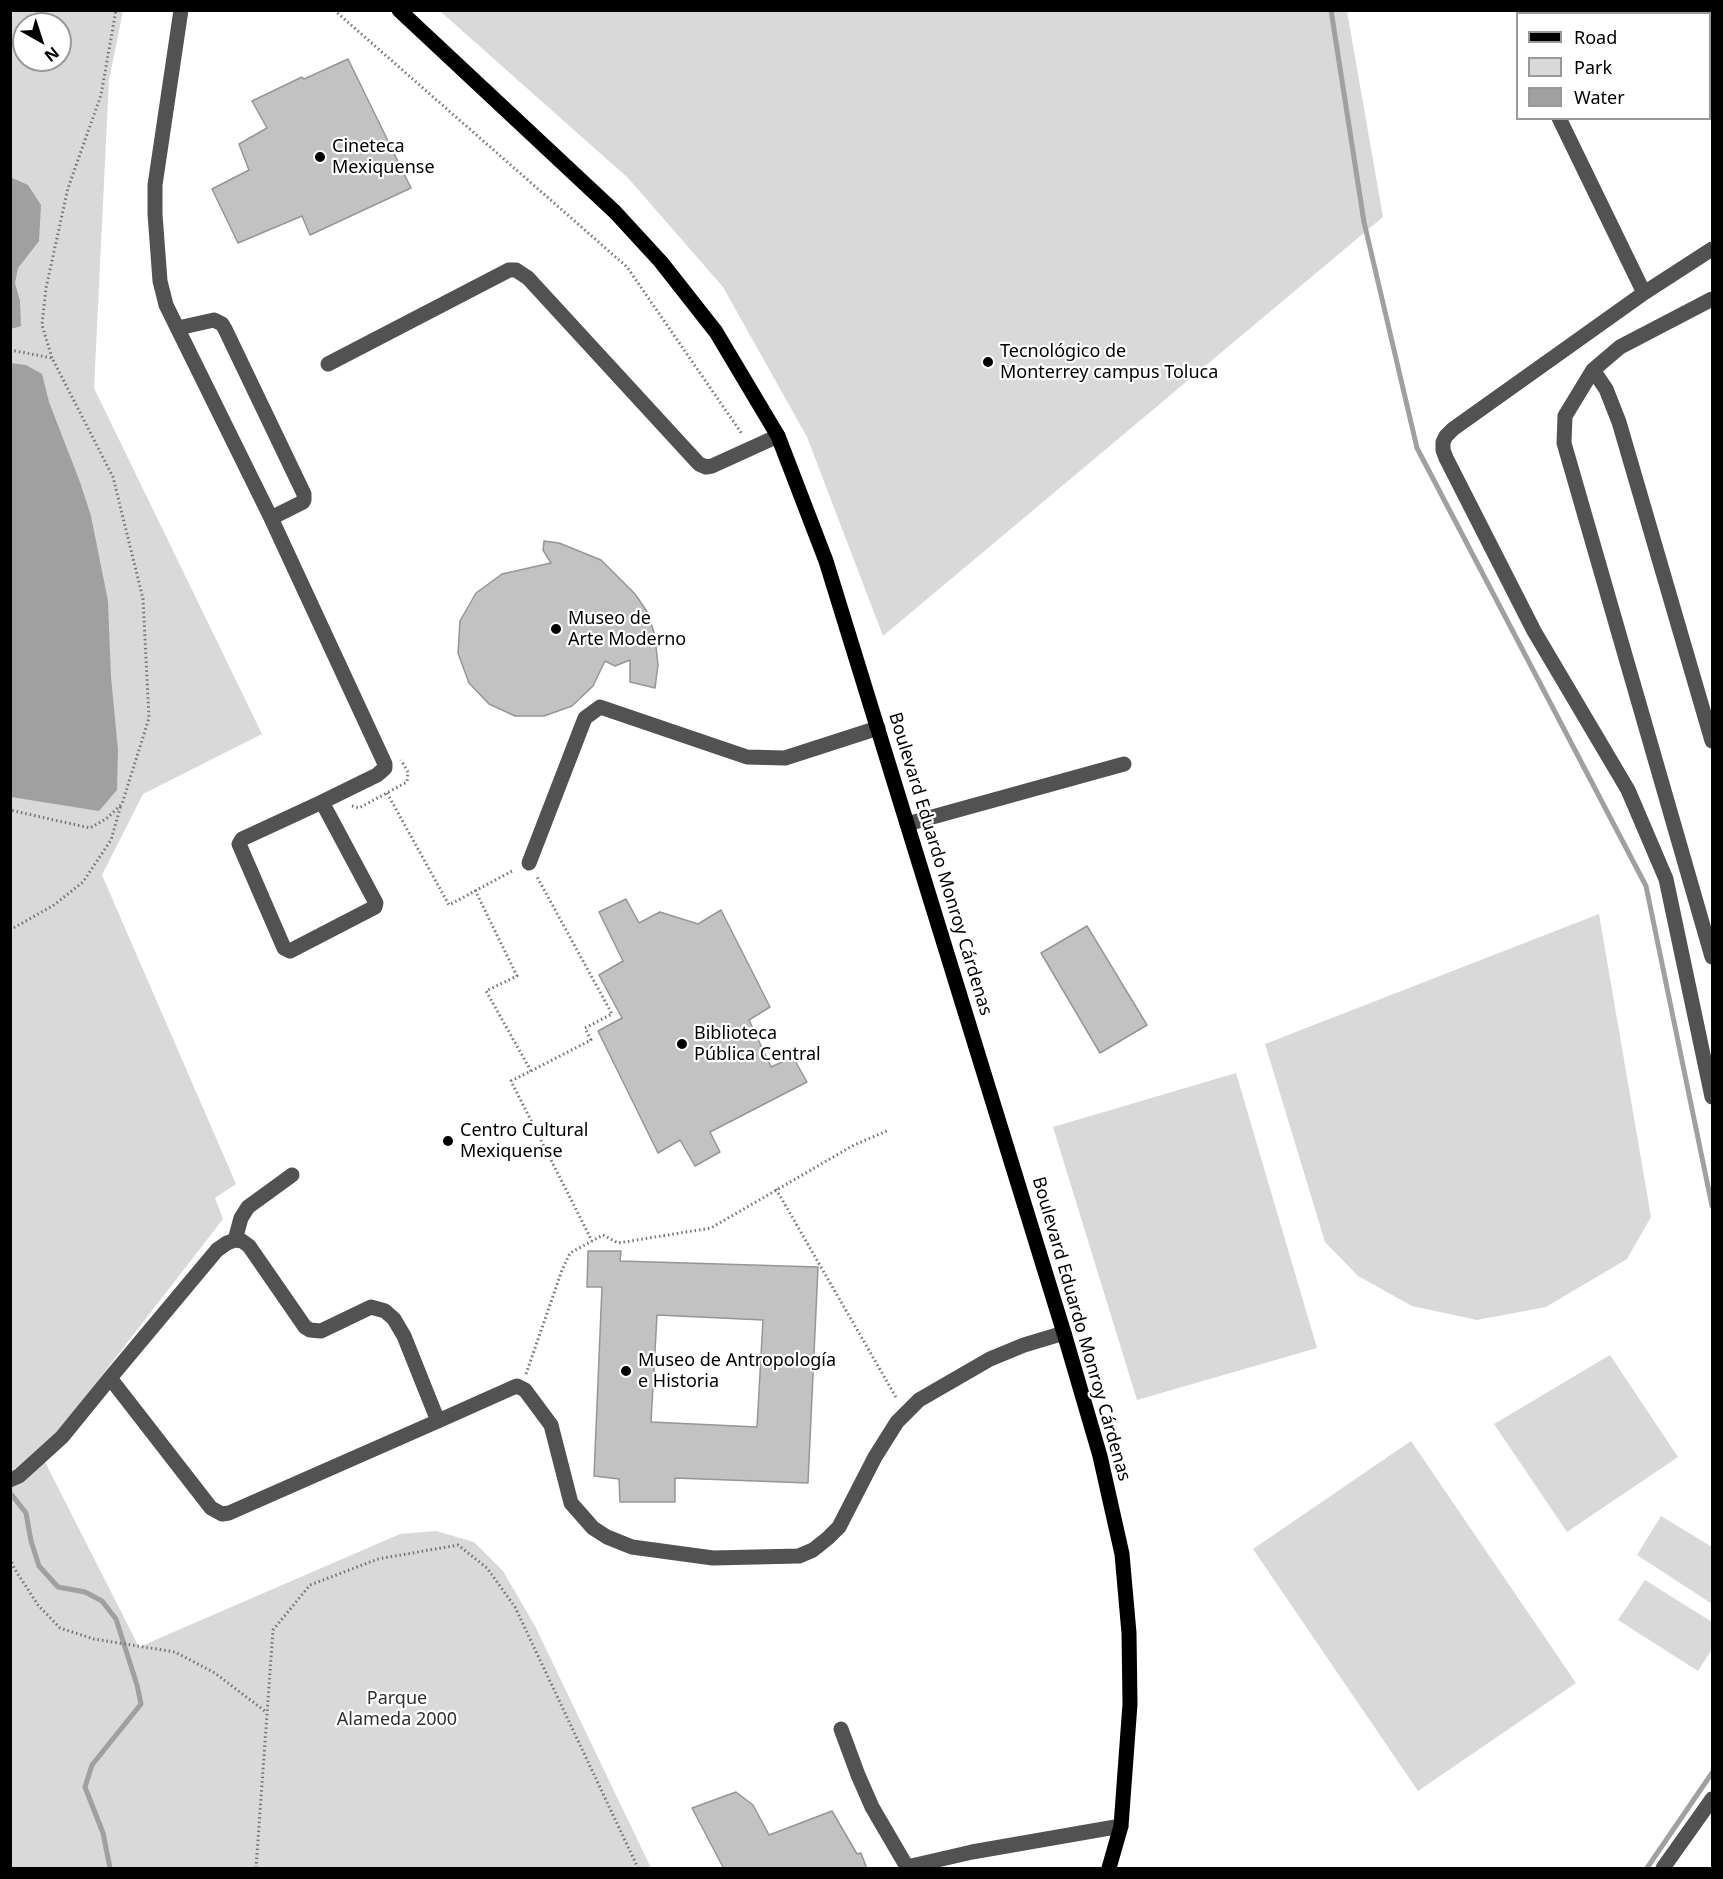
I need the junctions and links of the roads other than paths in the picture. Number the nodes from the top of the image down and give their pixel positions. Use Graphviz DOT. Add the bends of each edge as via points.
graph roads {
  1 [pos="181,10"];
  2 [pos="399,10"];
  3 [pos="1560,120"];
  4 [pos="1713,249"];
  5 [pos="1644,293"];
  6 [pos="1713,299"];
  7 [pos="178,328"];
  8 [pos="328,364"];
  9 [pos="1593,370"];
  10 [pos="778,436"];
  11 [pos="271,518"];
  12 [pos="878,728"];
  13 [pos="1713,741"];
  14 [pos="1124,764"];
  15 [pos="322,802"];
  16 [pos="907,824"];
  17 [pos="529,863"];
  18 [pos="1713,957"];
  19 [pos="1713,1097"];
  20 [pos="292,1175"];
  21 [pos="235,1240"];
  22 [pos="1064,1333"];
  23 [pos="110,1378"];
  24 [pos="438,1421"];
  25 [pos="15,1478"];
  26 [pos="841,1729"];
  27 [pos="1713,1799"];
  28 [pos="1121,1826"];
  29 [pos="907,1868"];
  30 [pos="1109,1869"];
  31 [pos="1663,1869"];
  1 -- 7 [label="street" via="158,160 155,214 160,281"];
  2 -- 10 [label="main road, Boulevard Eduardo Monroy Cárdenas" via="615,212 661,262 716,332"];
  3 -- 5 [label="street"];
  4 -- 5 [label="street"];
  5 -- 19 [label="street" via="1453,429 1443,442 1443,450 1534,631 1628,790 1666,879"];
  6 -- 9 [label="street" via="1620,347"];
  7 -- 11 [label="street"];
  7 -- 11 [label="street" via="214,320 225,329 303,494 303,502"];
  8 -- 10 [label="street" via="509,270 516,270 528,278 699,464 712,466"];
  9 -- 13 [label="street" via="1606,389 1619,422"];
  9 -- 18 [label="street" via="1565,416 1564,443"];
  10 -- 12 [label="main road, Boulevard Eduardo Monroy Cárdenas" via="826,561"];
  11 -- 15 [label="street" via="385,764 377,775"];
  12 -- 16 [label="main road, Boulevard Eduardo Monroy Cárdenas"];
  12 -- 17 [label="street" via="785,758 747,757 600,707 585,718"];
  14 -- 16 [label="street"];
  15 -- 15 [label="street" via="376,903 374,909 292,951 285,948 239,844 242,839"];
  16 -- 22 [label="main road, Boulevard Eduardo Monroy Cárdenas"];
  20 -- 21 [label="street" via="248,1207"];
  21 -- 23 [label="street" via="218,1250"];
  21 -- 24 [label="street" via="249,1246 310,1330 321,1331 371,1307 385,1311 404,1336"];
  22 -- 24 [label="street" via="990,1359 919,1400 897,1422 839,1527 813,1550 799,1556 713,1558 632,1547 607,1538 571,1503 551,1425 522,1387"];
  22 -- 28 [label="main road, Boulevard Eduardo Monroy Cárdenas" via="1100,1456 1122,1554 1130,1704"];
  23 -- 24 [label="street" via="211,1508 222,1514"];
  23 -- 25 [label="street" via="62,1437"];
  26 -- 29 [label="street" via="872,1807"];
  27 -- 31 [label="street"];
  28 -- 29 [label="street" via="972,1852"];
  28 -- 30 [label="main road, Boulevard Eduardo Monroy Cárdenas"];
}
